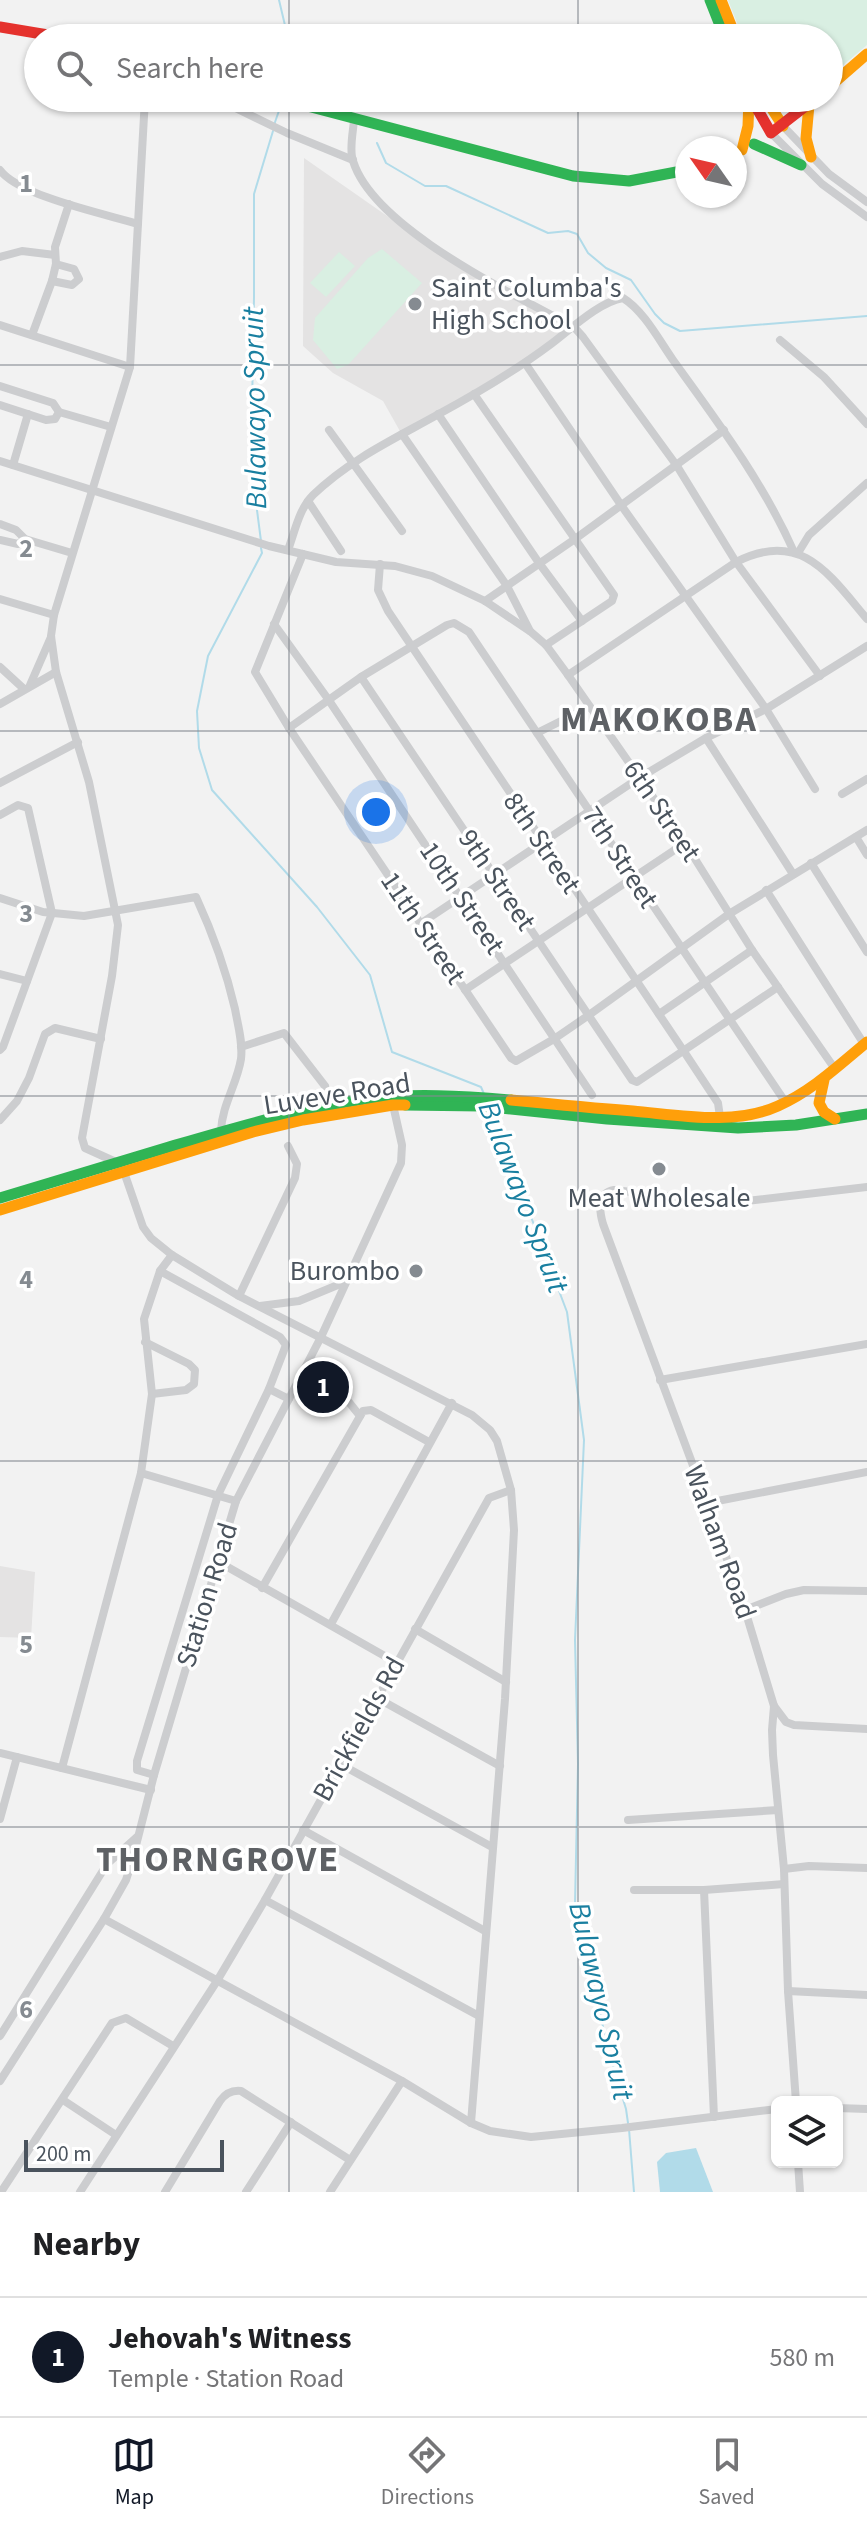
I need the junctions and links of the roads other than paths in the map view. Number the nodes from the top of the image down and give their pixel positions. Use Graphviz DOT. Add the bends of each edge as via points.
graph roads {
  1 [pos="710,0"];
  2 [pos="721,0"];
  3 [pos="719,24"];
  4 [pos="730,24"];
  5 [pos="0,27"];
  6 [pos="24,31"];
  7 [pos="867,54"];
  8 [pos="843,75"];
  9 [pos="144,112"];
  10 [pos="244,112"];
  11 [pos="326,112"];
  12 [pos="749,112"];
  13 [pos="758,112"];
  14 [pos="774,112"];
  15 [pos="800,112"];
  16 [pos="811,112"];
  17 [pos="354,120"];
  18 [pos="783,126"];
  19 [pos="771,133"];
  20 [pos="744,136"];
  21 [pos="754,144"];
  22 [pos="747,147"];
  23 [pos="353,160"];
  24 [pos="806,161"];
  25 [pos="0,170"];
  26 [pos="675,173"];
  27 [pos="3,182"];
  28 [pos="867,202"];
  29 [pos="69,204"];
  30 [pos="867,217"];
  31 [pos="138,224"];
  32 [pos="0,257"];
  33 [pos="56,259"];
  34 [pos="52,281"];
  35 [pos="0,325"];
  36 [pos="574,327"];
  37 [pos="32,335"];
  38 [pos="780,340"];
  39 [pos="525,363"];
  40 [pos="130,367"];
  41 [pos="0,386"];
  42 [pos="474,394"];
  43 [pos="0,405"];
  44 [pos="59,412"];
  45 [pos="28,414"];
  46 [pos="438,414"];
  47 [pos="867,424"];
  48 [pos="111,427"];
  49 [pos="329,430"];
  50 [pos="724,430"];
  51 [pos="402,434"];
  52 [pos="0,461"];
  53 [pos="353,463"];
  54 [pos="13,465"];
  55 [pos="677,466"];
  56 [pos="867,483"];
  57 [pos="91,490"];
  58 [pos="308,501"];
  59 [pos="621,505"];
  60 [pos="0,524"];
  61 [pos="402,531"];
  62 [pos="25,539"];
  63 [pos="575,539"];
  64 [pos="0,540"];
  65 [pos="288,550"];
  66 [pos="341,551"];
  67 [pos="796,552"];
  68 [pos="72,553"];
  69 [pos="303,554"];
  70 [pos="736,562"];
  71 [pos="539,563"];
  72 [pos="380,564"];
  73 [pos="507,586"];
  74 [pos="686,596"];
  75 [pos="0,599"];
  76 [pos="485,601"];
  77 [pos="54,615"];
  78 [pos="867,619"];
  79 [pos="582,621"];
  80 [pos="274,624"];
  81 [pos="531,632"];
  82 [pos="51,636"];
  83 [pos="546,645"];
  84 [pos="867,646"];
  85 [pos="410,647"];
  86 [pos="0,667"];
  87 [pos="56,672"];
  88 [pos="568,675"];
  89 [pos="820,676"];
  90 [pos="361,677"];
  91 [pos="27,687"];
  92 [pos="328,699"];
  93 [pos="0,704"];
  94 [pos="589,707"];
  95 [pos="766,709"];
  96 [pos="289,728"];
  97 [pos="537,733"];
  98 [pos="706,738"];
  99 [pos="78,742"];
  100 [pos="639,778"];
  101 [pos="867,779"];
  102 [pos="0,783"];
  103 [pos="815,789"];
  104 [pos="842,794"];
  105 [pos="590,811"];
  106 [pos="0,815"];
  107 [pos="867,830"];
  108 [pos="856,837"];
  109 [pos="542,843"];
  110 [pos="685,843"];
  111 [pos="867,855"];
  112 [pos="811,863"];
  113 [pos="793,874"];
  114 [pos="494,876"];
  115 [pos="633,878"];
  116 [pos="766,890"];
  117 [pos="461,897"];
  118 [pos="0,898"];
  119 [pos="116,910"];
  120 [pos="586,910"];
  121 [pos="52,913"];
  122 [pos="729,914"];
  123 [pos="420,924"];
  124 [pos="538,942"];
  125 [pos="680,949"];
  126 [pos="752,950"];
  127 [pos="867,952"];
  128 [pos="506,963"];
  129 [pos="0,974"];
  130 [pos="636,980"];
  131 [pos="27,981"];
  132 [pos="705,983"];
  133 [pos="778,987"];
  134 [pos="465,990"];
  135 [pos="659,1014"];
  136 [pos="589,1015"];
  137 [pos="728,1019"];
  138 [pos="101,1039"];
  139 [pos="554,1039"];
  140 [pos="866,1043"];
  141 [pos="241,1047"];
  142 [pos="0,1050"];
  143 [pos="683,1050"];
  144 [pos="835,1069"];
  145 [pos="824,1079"];
  146 [pos="325,1086"];
  147 [pos="592,1095"];
  148 [pos="786,1103"];
  149 [pos="393,1105"];
  150 [pos="867,1114"];
  151 [pos="720,1117"];
  152 [pos="835,1119"];
  153 [pos="0,1120"];
  154 [pos="221,1131"];
  155 [pos="288,1146"];
  156 [pos="120,1167"];
  157 [pos="867,1187"];
  158 [pos="0,1198"];
  159 [pos="0,1210"];
  160 [pos="172,1255"];
  161 [pos="160,1271"];
  162 [pos="345,1282"];
  163 [pos="239,1296"];
  164 [pos="259,1306"];
  165 [pos="321,1337"];
  166 [pos="145,1342"];
  167 [pos="867,1344"];
  168 [pos="305,1368"];
  169 [pos="660,1380"];
  170 [pos="269,1389"];
  171 [pos="152,1394"];
  172 [pos="289,1399"];
  173 [pos="452,1403"];
  174 [pos="360,1416"];
  175 [pos="429,1442"];
  176 [pos="867,1472"];
  177 [pos="141,1473"];
  178 [pos="511,1490"];
  179 [pos="218,1495"];
  180 [pos="236,1501"];
  181 [pos="707,1503"];
  182 [pos="217,1561"];
  183 [pos="262,1588"];
  184 [pos="867,1591"];
  185 [pos="745,1610"];
  186 [pos="331,1624"];
  187 [pos="415,1629"];
  188 [pos="397,1663"];
  189 [pos="506,1682"];
  190 [pos="377,1698"];
  191 [pos="774,1706"];
  192 [pos="867,1729"];
  193 [pos="0,1753"];
  194 [pos="17,1757"];
  195 [pos="340,1764"];
  196 [pos="500,1766"];
  197 [pos="62,1768"];
  198 [pos="154,1775"];
  199 [pos="151,1790"];
  200 [pos="778,1810"];
  201 [pos="0,1819"];
  202 [pos="628,1820"];
  203 [pos="303,1830"];
  204 [pos="139,1835"];
  205 [pos="492,1847"];
  206 [pos="867,1868"];
  207 [pos="784,1869"];
  208 [pos="784,1884"];
  209 [pos="634,1890"];
  210 [pos="704,1890"];
  211 [pos="265,1900"];
  212 [pos="104,1919"];
  213 [pos="485,1931"];
  214 [pos="217,1981"];
  215 [pos="788,1991"];
  216 [pos="867,1995"];
  217 [pos="479,2016"];
  218 [pos="0,2036"];
  219 [pos="173,2046"];
  220 [pos="0,2081"];
  221 [pos="402,2081"];
  222 [pos="796,2096"];
  223 [pos="63,2100"];
  224 [pos="843,2108"];
  225 [pos="867,2109"];
  226 [pos="771,2110"];
  227 [pos="714,2117"];
  228 [pos="291,2122"];
  229 [pos="471,2123"];
  230 [pos="116,2135"];
  231 [pos="350,2160"];
  232 [pos="798,2168"];
  233 [pos="85,2190"];
  234 [pos="1,2192"];
  235 [pos="165,2192"];
  236 [pos="246,2192"];
  237 [pos="330,2192"];
  238 [pos="800,2192"];
  1 -- 3 [label="main road"];
  2 -- 4 [label="main road"];
  5 -- 6 [label="main road"];
  7 -- 8 [label="main road"];
  9 -- 31 [label="street"];
  10 -- 23 [label="street"];
  11 -- 17 [label="main road"];
  12 -- 20 [label="main road"];
  13 -- 19 [label="main road"];
  14 -- 18 [label="main road"];
  15 -- 18 [label="main road"];
  16 -- 24 [label="main road"];
  17 -- 23 [label="street"];
  17 -- 26 [label="main road" via="597,180 623,182"];
  18 -- 19 [label="main road"];
  18 -- 24 [label="street"];
  19 -- 21 [label="main road"];
  19 -- 24 [label="street"];
  21 -- 22 [label="main road"];
  21 -- 24 [label="main road"];
  23 -- 36 [label="street" via="374,195 419,236"];
  24 -- 28 [label="street"];
  24 -- 30 [label="street" via="822,184"];
  25 -- 27 [label="street"];
  27 -- 29 [label="street"];
  29 -- 31 [label="street"];
  29 -- 33 [label="street" via="56,241"];
  31 -- 40 [label="street"];
  32 -- 33 [label="street" via="22,251"];
  33 -- 34 [label="street"];
  33 -- 34 [label="street" via="74,269 79,279 72,285"];
  34 -- 37 [label="street"];
  35 -- 37 [label="street"];
  36 -- 39 [label="street"];
  36 -- 50 [label="street" via="607,303 626,299"];
  36 -- 55 [label="street"];
  37 -- 40 [label="street"];
  38 -- 47 [label="street"];
  39 -- 42 [label="street"];
  39 -- 59 [label="street"];
  40 -- 48 [label="street"];
  41 -- 44 [label="street" via="53,403"];
  42 -- 46 [label="street"];
  42 -- 63 [label="street"];
  43 -- 45 [label="street"];
  44 -- 45 [label="street" via="51,420"];
  44 -- 48 [label="street"];
  45 -- 54 [label="street"];
  46 -- 51 [label="street"];
  46 -- 71 [label="street"];
  48 -- 57 [label="street"];
  49 -- 53 [label="street"];
  50 -- 55 [label="street"];
  50 -- 67 [label="street"];
  51 -- 53 [label="street"];
  51 -- 73 [label="street"];
  52 -- 54 [label="street, 6th Street"];
  53 -- 58 [label="street"];
  53 -- 61 [label="street"];
  54 -- 57 [label="street, 6th Street"];
  55 -- 59 [label="street"];
  55 -- 70 [label="street"];
  56 -- 67 [label="street"];
  57 -- 65 [label="street, 6th Street"];
  57 -- 68 [label="street"];
  58 -- 65 [label="street"];
  58 -- 66 [label="street"];
  59 -- 63 [label="street"];
  59 -- 74 [label="street"];
  60 -- 62 [label="street"];
  62 -- 64 [label="street" via="18,544"];
  62 -- 68 [label="street"];
  63 -- 71 [label="street"];
  63 -- 79 [label="street" via="614,595"];
  65 -- 69 [label="street, 6th Street"];
  67 -- 70 [label="street" via="765,551"];
  67 -- 78 [label="street" via="828,573"];
  68 -- 77 [label="street"];
  69 -- 72 [label="street, 6th Street"];
  69 -- 80 [label="street"];
  70 -- 74 [label="street"];
  70 -- 89 [label="street"];
  71 -- 73 [label="street"];
  71 -- 79 [label="street"];
  72 -- 76 [label="street, 6th Street" via="432,576"];
  72 -- 85 [label="street, 8th Street" via="380,597"];
  73 -- 76 [label="street"];
  73 -- 81 [label="street"];
  74 -- 88 [label="street"];
  74 -- 95 [label="street"];
  75 -- 77 [label="street"];
  76 -- 81 [label="street, 6th Street"];
  77 -- 82 [label="street"];
  79 -- 83 [label="street"];
  80 -- 92 [label="street, 10th Street"];
  80 -- 96 [label="street, 11th Street" via="255,672"];
  81 -- 83 [label="street, 6th Street"];
  82 -- 87 [label="street"];
  82 -- 91 [label="street"];
  83 -- 88 [label="street, 6th Street"];
  84 -- 89 [label="street"];
  85 -- 90 [label="street"];
  85 -- 97 [label="street, 7th Street" via="454,623 469,632"];
  85 -- 109 [label="street, 8th Street"];
  86 -- 91 [label="street"];
  87 -- 91 [label="street"];
  87 -- 99 [label="street"];
  88 -- 94 [label="street, 6th Street"];
  89 -- 95 [label="street"];
  90 -- 92 [label="street"];
  90 -- 114 [label="street, 9th Street"];
  91 -- 93 [label="street"];
  92 -- 96 [label="street"];
  92 -- 117 [label="street, 10th Street"];
  94 -- 97 [label="street"];
  94 -- 100 [label="street, 6th Street"];
  95 -- 98 [label="street"];
  95 -- 103 [label="street"];
  96 -- 123 [label="street, 11th Street"];
  97 -- 105 [label="street, 7th Street"];
  98 -- 100 [label="street"];
  98 -- 113 [label="street"];
  99 -- 102 [label="street"];
  99 -- 119 [label="street"];
  100 -- 105 [label="street"];
  100 -- 110 [label="street, 6th Street"];
  101 -- 104 [label="street"];
  105 -- 109 [label="street"];
  105 -- 115 [label="street, 7th Street"];
  106 -- 121 [label="street" via="18,805 28,808"];
  107 -- 108 [label="street"];
  108 -- 111 [label="street"];
  108 -- 112 [label="street"];
  109 -- 114 [label="street"];
  109 -- 120 [label="street, 8th Street"];
  110 -- 115 [label="street"];
  110 -- 122 [label="street, 6th Street"];
  112 -- 113 [label="street"];
  112 -- 127 [label="street"];
  113 -- 116 [label="street"];
  114 -- 117 [label="street"];
  114 -- 124 [label="street, 9th Street"];
  115 -- 120 [label="street"];
  115 -- 125 [label="street, 7th Street"];
  116 -- 122 [label="street"];
  116 -- 140 [label="street"];
  117 -- 123 [label="street"];
  117 -- 128 [label="street, 10th Street"];
  118 -- 121 [label="street"];
  119 -- 121 [label="street" via="84,916"];
  119 -- 138 [label="street" via="117,943"];
  119 -- 141 [label="street" via="196,897 226,970"];
  120 -- 124 [label="street"];
  120 -- 130 [label="street, 8th Street"];
  121 -- 131 [label="street"];
  122 -- 125 [label="street"];
  122 -- 126 [label="street, 6th Street"];
  123 -- 134 [label="street, 11th Street"];
  124 -- 128 [label="street"];
  124 -- 136 [label="street, 9th Street"];
  125 -- 130 [label="street"];
  125 -- 132 [label="street, 7th Street"];
  126 -- 132 [label="street"];
  126 -- 133 [label="street, 6th Street"];
  128 -- 134 [label="street"];
  128 -- 139 [label="street, 10th Street"];
  129 -- 131 [label="street"];
  130 -- 135 [label="street, 8th Street"];
  130 -- 136 [label="street"];
  131 -- 142 [label="street"];
  132 -- 135 [label="street"];
  132 -- 137 [label="street, 7th Street"];
  133 -- 137 [label="street"];
  133 -- 144 [label="street, 6th Street"];
  134 -- 139 [label="street, 11th Street" via="516,1061"];
  135 -- 143 [label="street, 8th Street"];
  136 -- 139 [label="street"];
  136 -- 143 [label="street, 9th Street" via="637,1082"];
  137 -- 143 [label="street"];
  137 -- 148 [label="street, 7th Street"];
  138 -- 153 [label="street" via="55,1028 45,1034 17,1101"];
  138 -- 156 [label="street" via="82,1138 85,1148"];
  139 -- 147 [label="street, 10th Street"];
  140 -- 144 [label="main road, Luveve Road"];
  141 -- 146 [label="street" via="284,1033"];
  141 -- 154 [label="street"];
  143 -- 151 [label="street, 8th Street" via="718,1103"];
  144 -- 145 [label="main road, Luveve Road"];
  145 -- 148 [label="main road, Luveve Road"];
  145 -- 152 [label="main road" via="819,1103"];
  148 -- 151 [label="main road, Luveve Road" via="752,1115"];
  149 -- 152 [label="main road, Luveve Road" via="481,1106 738,1128"];
  149 -- 156 [label="main road, Luveve Road" via="303,1120"];
  149 -- 162 [label="street, Station Road" via="401,1163"];
  150 -- 152 [label="main road, Luveve Road"];
  151 -- 154 [label="main road, Luveve Road" via="406,1096 292,1112"];
  154 -- 156 [label="main road, Luveve Road"];
  155 -- 163 [label="street" via="297,1164 295,1178"];
  156 -- 158 [label="main road, Luveve Road"];
  156 -- 159 [label="main road, Luveve Road"];
  156 -- 160 [label="street" via="143,1227"];
  157 -- 169 [label="street, Walham Road" via="729,1203 614,1190 604,1195 599,1204 603,1224"];
  160 -- 161 [label="street"];
  160 -- 163 [label="street"];
  161 -- 166 [label="street" via="144,1319"];
  161 -- 170 [label="street" via="282,1339 286,1347"];
  162 -- 164 [label="street" via="299,1301"];
  162 -- 165 [label="street, Station Road"];
  163 -- 164 [label="street"];
  164 -- 165 [label="street"];
  165 -- 168 [label="street, Station Road"];
  165 -- 173 [label="street"];
  166 -- 171 [label="street"];
  166 -- 171 [label="street" via="189,1364 195,1375 186,1390"];
  167 -- 169 [label="street"];
  168 -- 172 [label="street, Station Road"];
  168 -- 174 [label="street"];
  169 -- 181 [label="street, Walham Road"];
  170 -- 172 [label="street"];
  170 -- 179 [label="street"];
  171 -- 177 [label="street"];
  172 -- 180 [label="street, Station Road"];
  173 -- 175 [label="street"];
  173 -- 178 [label="street" via="490,1430"];
  174 -- 175 [label="street" via="371,1410"];
  174 -- 183 [label="street"];
  175 -- 186 [label="street"];
  176 -- 181 [label="street"];
  177 -- 179 [label="street"];
  177 -- 197 [label="street"];
  178 -- 187 [label="street, Brickfields Rd" via="489,1498"];
  178 -- 189 [label="street" via="514,1530"];
  179 -- 180 [label="street"];
  179 -- 198 [label="street" via="137,1761 137,1770"];
  180 -- 182 [label="street, Station Road"];
  181 -- 185 [label="street, Walham Road"];
  182 -- 183 [label="street"];
  182 -- 198 [label="street, Station Road"];
  183 -- 186 [label="street"];
  184 -- 185 [label="street" via="804,1590"];
  185 -- 191 [label="street, Walham Road"];
  186 -- 188 [label="street"];
  187 -- 188 [label="street, Brickfields Rd"];
  187 -- 189 [label="street"];
  188 -- 190 [label="street, Brickfields Rd"];
  189 -- 196 [label="street"];
  190 -- 195 [label="street, Brickfields Rd"];
  190 -- 196 [label="street"];
  191 -- 192 [label="street" via="794,1725"];
  191 -- 200 [label="street, Walham Road"];
  193 -- 194 [label="street"];
  194 -- 197 [label="street"];
  194 -- 201 [label="street"];
  195 -- 203 [label="street, Brickfields Rd"];
  195 -- 205 [label="street"];
  196 -- 205 [label="street"];
  197 -- 199 [label="street"];
  198 -- 199 [label="street, Station Road"];
  199 -- 204 [label="street, Station Road"];
  200 -- 202 [label="street"];
  200 -- 207 [label="street, Walham Road"];
  203 -- 211 [label="street, Brickfields Rd"];
  203 -- 213 [label="street"];
  204 -- 212 [label="street, Station Road" via="126,1880"];
  204 -- 218 [label="street" via="107,1864"];
  205 -- 213 [label="street"];
  206 -- 207 [label="street"];
  207 -- 208 [label="street, Walham Road"];
  208 -- 210 [label="street"];
  208 -- 215 [label="street, Walham Road"];
  209 -- 210 [label="street"];
  210 -- 227 [label="street"];
  211 -- 214 [label="street, Brickfields Rd"];
  211 -- 217 [label="street"];
  212 -- 214 [label="street"];
  212 -- 220 [label="street, Station Road"];
  213 -- 217 [label="street"];
  214 -- 219 [label="street, Brickfields Rd"];
  214 -- 221 [label="street"];
  215 -- 216 [label="street"];
  215 -- 222 [label="street, Walham Road"];
  217 -- 229 [label="street"];
  219 -- 223 [label="street" via="126,2018 117,2020"];
  219 -- 230 [label="street, Brickfields Rd"];
  221 -- 229 [label="street"];
  221 -- 231 [label="street"];
  223 -- 230 [label="street"];
  223 -- 234 [label="street"];
  224 -- 225 [label="street"];
  226 -- 227 [label="street"];
  227 -- 229 [label="street" via="531,2137"];
  228 -- 231 [label="street"];
  228 -- 235 [label="street" via="241,2091 223,2096"];
  228 -- 236 [label="street"];
  230 -- 233 [label="street, Brickfields Rd"];
  231 -- 237 [label="street"];
  232 -- 238 [label="street"];
}
